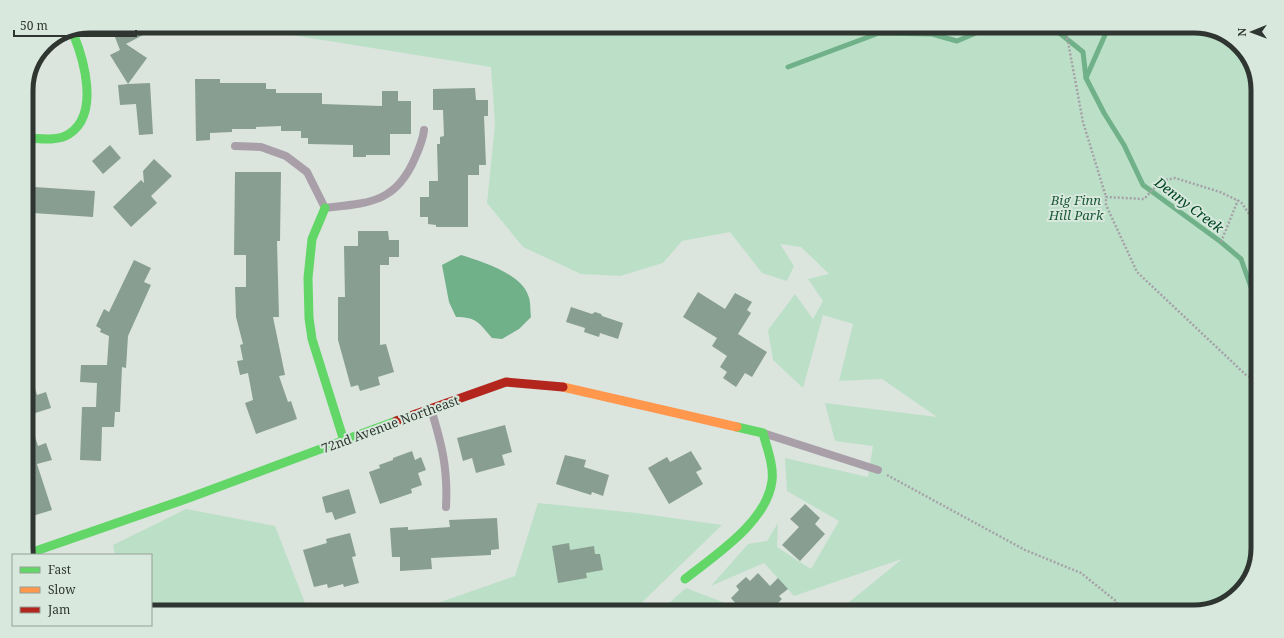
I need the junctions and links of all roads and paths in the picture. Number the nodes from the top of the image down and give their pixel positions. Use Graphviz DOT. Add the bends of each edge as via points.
graph roads {
  1 [pos="1066,33"];
  2 [pos="74,35"];
  3 [pos="424,130"];
  4 [pos="33,138"];
  5 [pos="236,146"];
  6 [pos="1106,197"];
  7 [pos="1238,200"];
  8 [pos="325,208"];
  9 [pos="1251,217"];
  10 [pos="1221,242"];
  11 [pos="1251,378"];
  12 [pos="431,409"];
  13 [pos="763,433"];
  14 [pos="344,441"];
  15 [pos="878,470"];
  16 [pos="446,507"];
  17 [pos="33,552"];
  18 [pos="685,579"];
  19 [pos="1116,605"];
  1 -- 6 [label="path" via="1083,122"];
  2 -- 4 [label="street" via="80,46 88,96 79,126 69,134 57,138"];
  3 -- 8 [label="lane" via="424,139 412,166 400,185 390,194 365,203"];
  5 -- 8 [label="lane" via="261,147 286,156 307,172"];
  6 -- 7 [label="path" via="1144,199 1161,181 1175,178"];
  6 -- 11 [label="path" via="1106,205 1137,272"];
  7 -- 9 [label="path"];
  7 -- 10 [label="path"];
  8 -- 14 [label="street" via="312,239 308,278 309,318 312,339"];
  12 -- 13 [label="street, 72nd Avenue Northeast" via="506,382 531,382"];
  12 -- 14 [label="street, 72nd Avenue Northeast"];
  12 -- 16 [label="lane" via="444,454"];
  13 -- 15 [label="lane"];
  13 -- 18 [label="street" via="772,480 768,498 737,537"];
  14 -- 17 [label="street, 72nd Avenue Northeast"];
  15 -- 19 [label="path" via="1025,550 1081,573 1117,602"];
}
